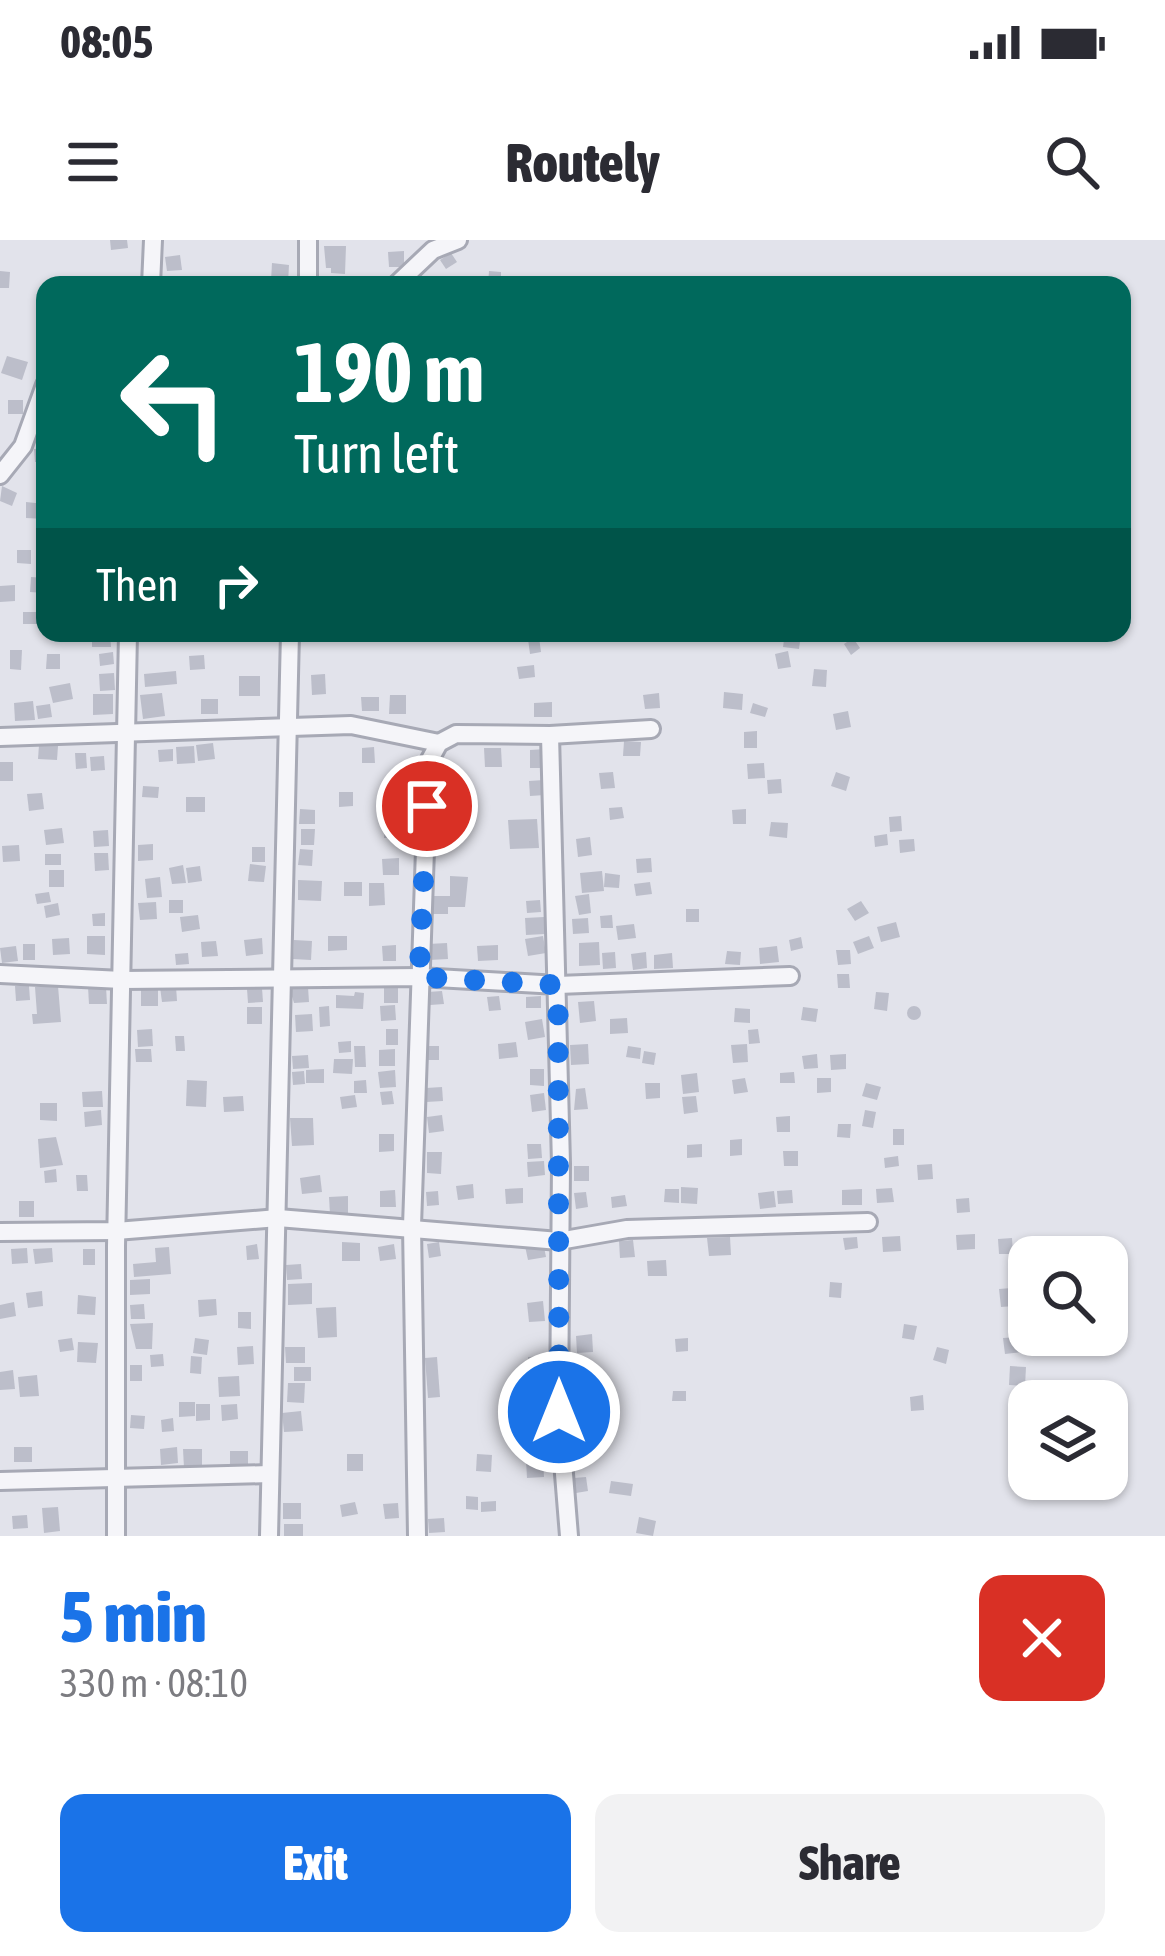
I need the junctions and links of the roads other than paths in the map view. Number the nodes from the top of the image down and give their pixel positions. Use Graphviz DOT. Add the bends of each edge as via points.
graph roads {
  1 [pos="153,240"];
  2 [pos="308,240"];
  3 [pos="458,240"];
  4 [pos="151,276"];
  5 [pos="308,276"];
  6 [pos="406,276"];
  7 [pos="36,411"];
  8 [pos="0,475"];
  9 [pos="128,642"];
  10 [pos="290,642"];
  11 [pos="289,727"];
  12 [pos="651,729"];
  13 [pos="128,734"];
  14 [pos="550,735"];
  15 [pos="0,737"];
  16 [pos="439,742"];
  17 [pos="0,974"];
  18 [pos="281,976"];
  19 [pos="790,976"];
  20 [pos="419,977"];
  21 [pos="122,980"];
  22 [pos="558,985"];
  23 [pos="278,1218"];
  24 [pos="868,1222"];
  25 [pos="412,1226"];
  26 [pos="0,1232"];
  27 [pos="116,1232"];
  28 [pos="559,1241"];
  29 [pos="269,1474"];
  30 [pos="115,1479"];
  31 [pos="0,1481"];
  32 [pos="116,1536"];
  33 [pos="268,1536"];
  34 [pos="417,1536"];
  35 [pos="569,1536"];
  1 -- 4 [label="street"];
  2 -- 5 [label="street"];
  3 -- 6 [label="street"];
  7 -- 8 [label="street"];
  9 -- 13 [label="street"];
  10 -- 11 [label="street"];
  11 -- 13 [label="street"];
  11 -- 16 [label="street" via="351,725"];
  11 -- 18 [label="street"];
  12 -- 14 [label="street"];
  13 -- 15 [label="street"];
  13 -- 21 [label="street"];
  14 -- 16 [label="street" via="456,734"];
  14 -- 22 [label="street"];
  16 -- 20 [label="street" via="428,763"];
  17 -- 21 [label="street"];
  18 -- 20 [label="street"];
  18 -- 21 [label="street"];
  18 -- 23 [label="street"];
  19 -- 22 [label="street"];
  20 -- 22 [label="street"];
  20 -- 25 [label="street"];
  21 -- 27 [label="street"];
  22 -- 28 [label="street"];
  23 -- 25 [label="street"];
  23 -- 27 [label="street"];
  23 -- 29 [label="street"];
  24 -- 28 [label="street" via="627,1229"];
  25 -- 28 [label="street"];
  25 -- 34 [label="street"];
  26 -- 27 [label="street"];
  27 -- 30 [label="street"];
  28 -- 35 [label="street"];
  29 -- 30 [label="street"];
  29 -- 33 [label="street"];
  30 -- 31 [label="street"];
  30 -- 32 [label="street"];
}
